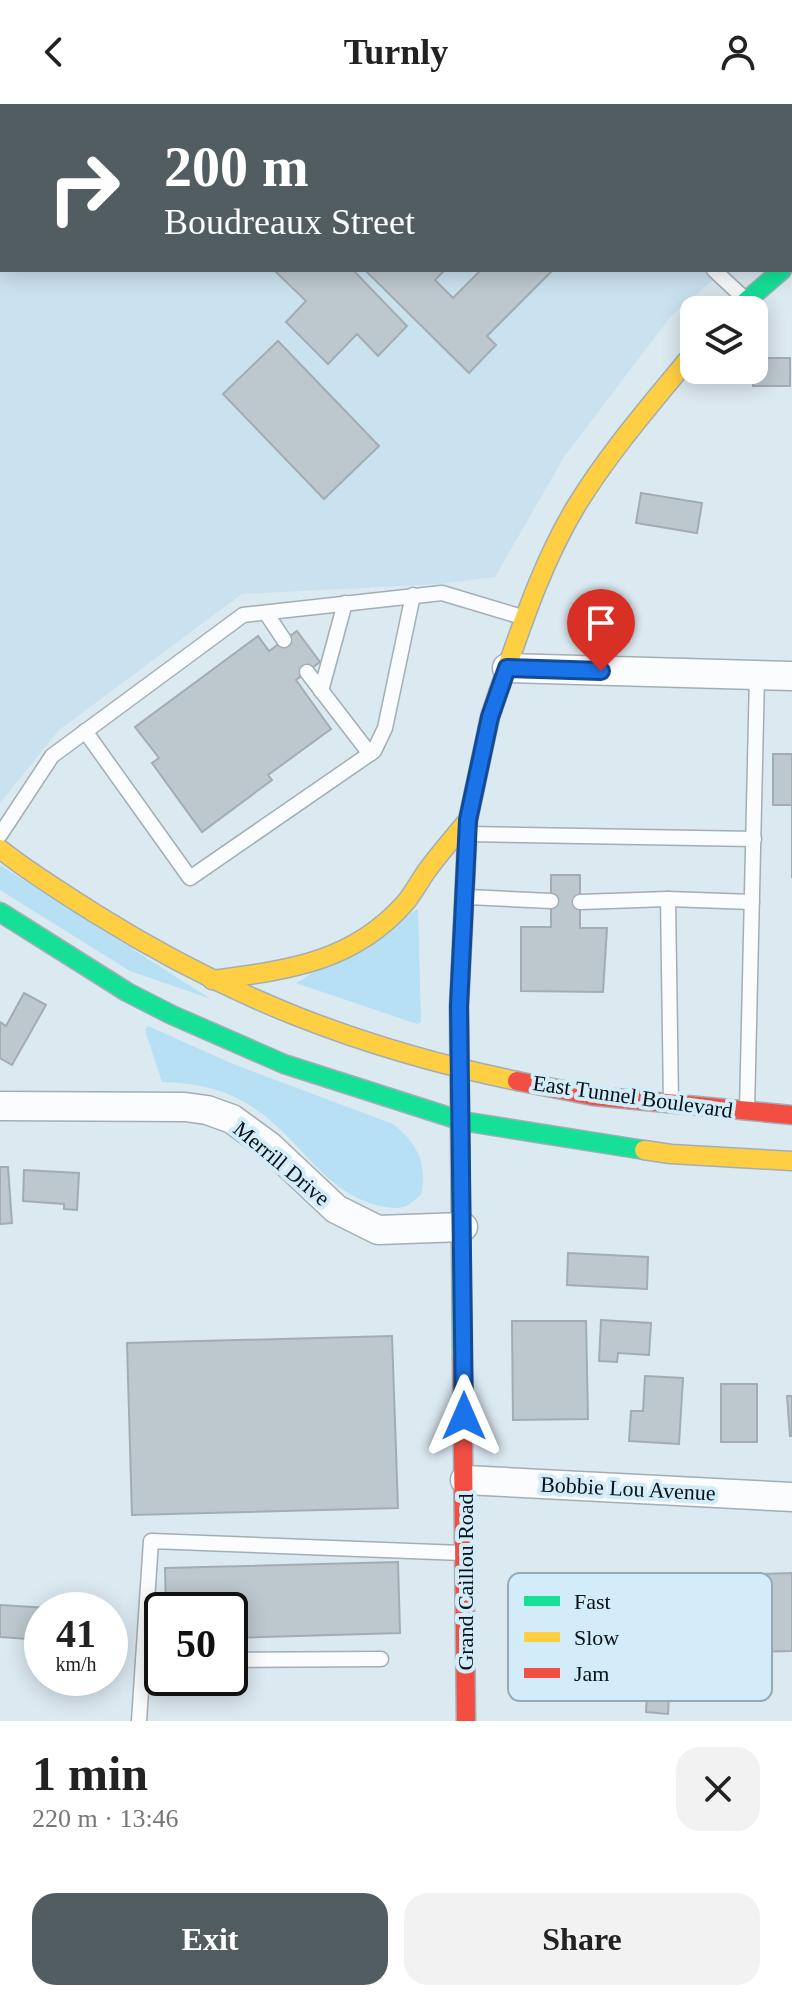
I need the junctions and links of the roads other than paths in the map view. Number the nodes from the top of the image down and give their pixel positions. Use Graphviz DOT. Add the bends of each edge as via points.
graph roads {
  1 [pos="716,272"];
  2 [pos="780,272"];
  3 [pos="734,296"];
  4 [pos="752,296"];
  5 [pos="680,369"];
  6 [pos="413,595"];
  7 [pos="345,603"];
  8 [pos="266,613"];
  9 [pos="525,618"];
  10 [pos="284,640"];
  11 [pos="507,668"];
  12 [pos="307,672"];
  13 [pos="757,675"];
  14 [pos="792,676"];
  15 [pos="321,691"];
  16 [pos="85,731"];
  17 [pos="370,754"];
  18 [pos="468,827"];
  19 [pos="0,835"];
  20 [pos="754,839"];
  21 [pos="0,849"];
  22 [pos="465,896"];
  23 [pos="668,899"];
  24 [pos="551,901"];
  25 [pos="580,902"];
  26 [pos="752,902"];
  27 [pos="0,912"];
  28 [pos="212,980"];
  29 [pos="461,1069"];
  30 [pos="671,1104"];
  31 [pos="0,1106"];
  32 [pos="747,1112"];
  33 [pos="792,1115"];
  34 [pos="462,1121"];
  35 [pos="792,1161"];
  36 [pos="463,1227"];
  37 [pos="465,1480"];
  38 [pos="792,1497"];
  39 [pos="465,1553"];
  40 [pos="381,1659"];
  41 [pos="143,1660"];
  42 [pos="248,1660"];
  43 [pos="139,1721"];
  44 [pos="466,1721"];
  1 -- 3 [label="lane"];
  2 -- 4 [label="main road"];
  5 -- 9 [label="main road, Grand Caillou Road" via="616,446 574,510"];
  6 -- 7 [label="lane"];
  6 -- 9 [label="lane" via="442,593"];
  6 -- 17 [label="lane" via="385,728"];
  7 -- 8 [label="lane"];
  7 -- 15 [label="lane"];
  8 -- 10 [label="lane"];
  8 -- 16 [label="lane" via="243,615"];
  9 -- 11 [label="main road, Grand Caillou Road"];
  11 -- 13 [label="street"];
  11 -- 18 [label="main road, Grand Caillou Road" via="490,717"];
  12 -- 15 [label="lane"];
  13 -- 14 [label="street"];
  13 -- 20 [label="lane"];
  15 -- 17 [label="lane"];
  16 -- 17 [label="lane" via="190,878"];
  16 -- 19 [label="lane" via="52,756"];
  18 -- 20 [label="lane"];
  18 -- 22 [label="main road, Grand Caillou Road"];
  18 -- 28 [label="main road" via="428,869 406,903 345,952 300,968"];
  20 -- 26 [label="lane"];
  21 -- 28 [label="main road, East Tunnel Boulevard" via="157,952"];
  22 -- 24 [label="lane"];
  22 -- 29 [label="main road, Grand Caillou Road"];
  23 -- 25 [label="lane"];
  23 -- 26 [label="lane"];
  23 -- 30 [label="lane"];
  26 -- 32 [label="lane"];
  27 -- 34 [label="main road" via="172,1015 284,1064"];
  28 -- 29 [label="main road, East Tunnel Boulevard" via="365,1042"];
  29 -- 30 [label="main road, East Tunnel Boulevard" via="593,1096"];
  29 -- 34 [label="main road, Grand Caillou Road"];
  30 -- 32 [label="main road, East Tunnel Boulevard"];
  31 -- 36 [label="street, Merrill Drive" via="207,1110 232,1119 336,1209 378,1230"];
  32 -- 33 [label="main road, East Tunnel Boulevard"];
  34 -- 35 [label="main road" via="671,1154"];
  34 -- 36 [label="main road, Grand Caillou Road"];
  36 -- 37 [label="main road, Grand Caillou Road"];
  37 -- 38 [label="street, Bobbie Lou Avenue"];
  37 -- 39 [label="main road, Grand Caillou Road"];
  39 -- 41 [label="lane" via="151,1541"];
  39 -- 44 [label="main road, Grand Caillou Road"];
  40 -- 42 [label="lane"];
  41 -- 43 [label="lane"];
}
